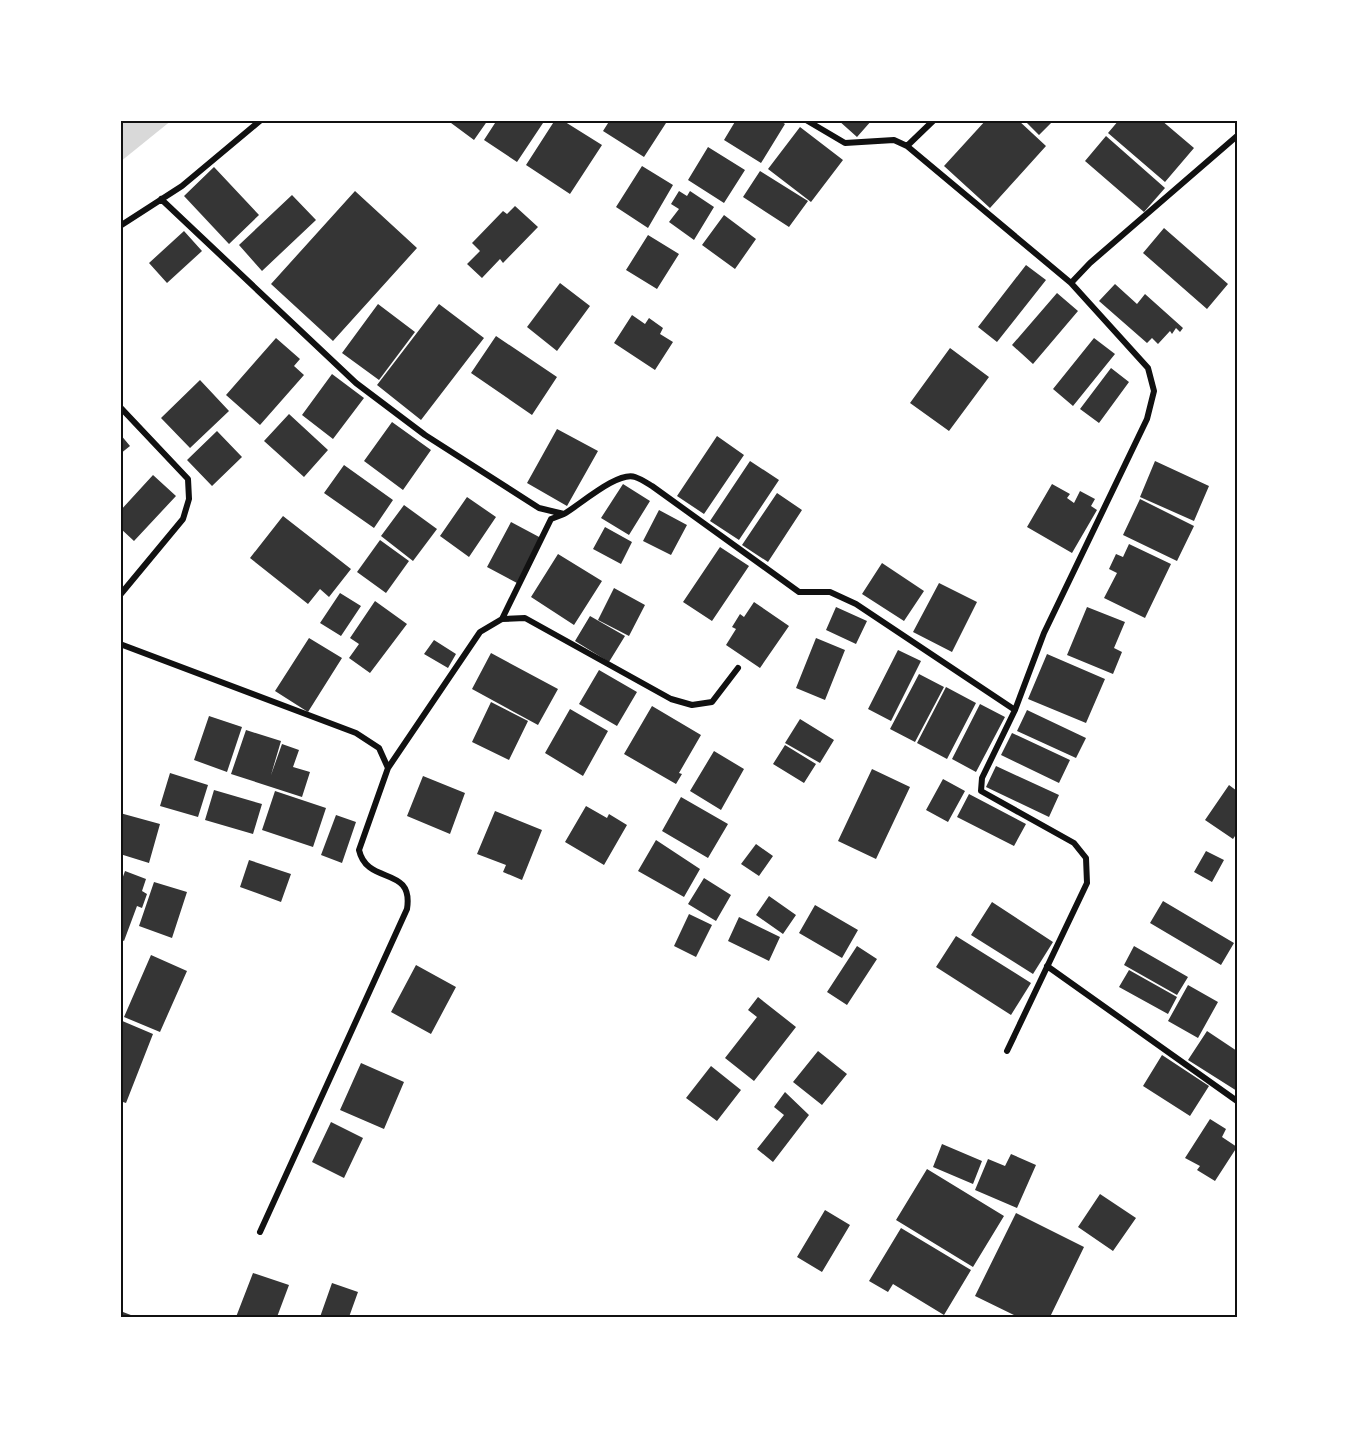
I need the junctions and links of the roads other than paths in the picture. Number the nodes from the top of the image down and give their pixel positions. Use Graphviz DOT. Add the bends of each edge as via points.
graph roads {
  1 [pos="261,120"];
  2 [pos="806,120"];
  3 [pos="934,120"];
  4 [pos="1237,136"];
  5 [pos="907,146"];
  6 [pos="161,199"];
  7 [pos="120,226"];
  8 [pos="1071,283"];
  9 [pos="120,407"];
  10 [pos="564,514"];
  11 [pos="120,595"];
  12 [pos="502,619"];
  13 [pos="120,644"];
  14 [pos="738,668"];
  15 [pos="1015,710"];
  16 [pos="388,768"];
  17 [pos="1047,966"];
  18 [pos="1007,1051"];
  19 [pos="1237,1101"];
  20 [pos="260,1232"];
  1 -- 6 [label="street"];
  2 -- 5 [label="street" via="845,143 894,140"];
  3 -- 5 [label="street"];
  4 -- 8 [label="street"];
  5 -- 8 [label="street"];
  6 -- 7 [label="street"];
  6 -- 10 [label="street" via="356,383 424,435 539,508"];
  8 -- 15 [label="street" via="1148,368 1154,391 1147,419 1044,633"];
  9 -- 11 [label="street" via="188,479 189,499 183,519"];
  10 -- 12 [label="street" via="551,519"];
  10 -- 15 [label="street" via="618,477 634,476 799,592 830,592 856,604"];
  12 -- 14 [label="street" via="525,618 671,699 692,705 712,702"];
  12 -- 16 [label="street" via="480,632"];
  13 -- 16 [label="street" via="356,733 380,748"];
  15 -- 17 [label="street" via="982,778 981,791 1074,843 1086,858 1087,883"];
  16 -- 20 [label="street" via="359,850 368,867 404,885 409,894 407,909"];
  17 -- 18 [label="street"];
  17 -- 19 [label="street"];
}
